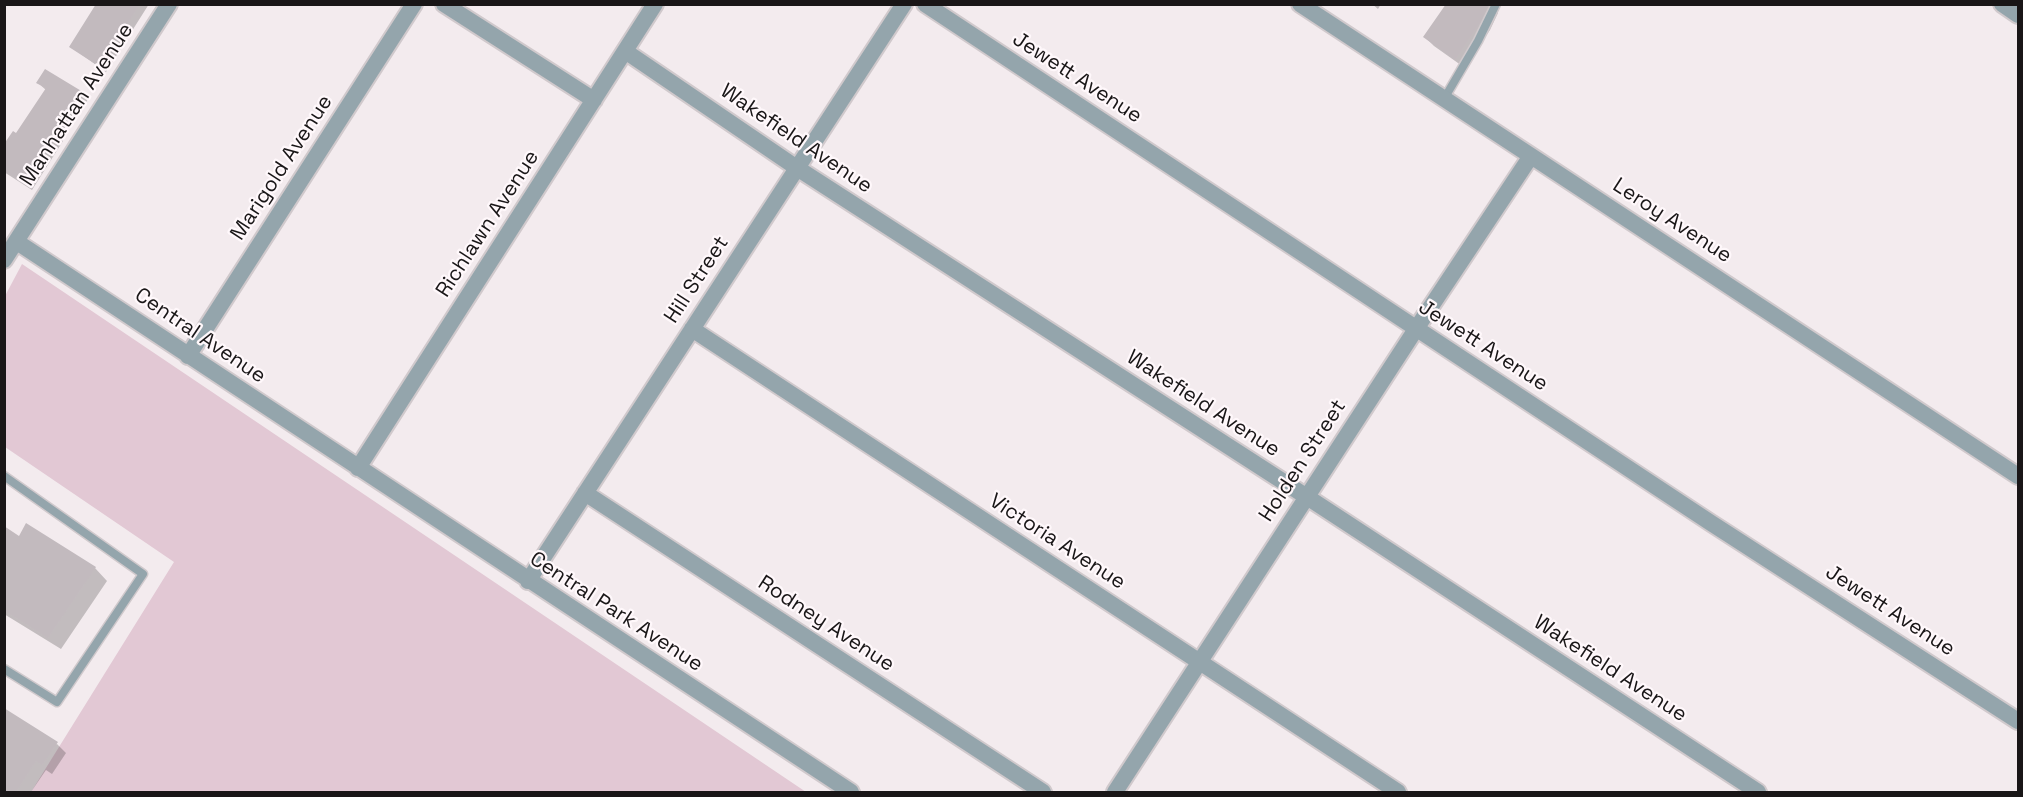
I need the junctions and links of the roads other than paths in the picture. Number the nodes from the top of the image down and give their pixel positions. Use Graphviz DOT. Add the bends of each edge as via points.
graph roads {
  1 [pos="169,4"];
  2 [pos="414,4"];
  3 [pos="444,4"];
  4 [pos="655,4"];
  5 [pos="904,4"];
  6 [pos="925,4"];
  7 [pos="1300,4"];
  8 [pos="1496,4"];
  9 [pos="2002,4"];
  10 [pos="2019,15"];
  11 [pos="625,51"];
  12 [pos="1444,99"];
  13 [pos="594,100"];
  14 [pos="1531,156"];
  15 [pos="797,168"];
  16 [pos="17,242"];
  17 [pos="4,260"];
  18 [pos="692,329"];
  19 [pos="1416,329"];
  20 [pos="188,356"];
  21 [pos="358,468"];
  22 [pos="4,476"];
  23 [pos="2019,476"];
  24 [pos="585,493"];
  25 [pos="1307,497"];
  26 [pos="528,581"];
  27 [pos="1200,662"];
  28 [pos="4,669"];
  29 [pos="2019,721"];
  30 [pos="851,792"];
  31 [pos="1043,792"];
  32 [pos="1115,792"];
  33 [pos="1398,792"];
  34 [pos="1758,792"];
  1 -- 16 [label="street, Manhattan Avenue"];
  2 -- 20 [label="street, Marigold Avenue"];
  3 -- 13 [label="street"];
  4 -- 11 [label="street, Richlawn Avenue"];
  5 -- 15 [label="street, Hill Street"];
  6 -- 19 [label="street, Jewett Avenue"];
  7 -- 12 [label="street, Leroy Avenue"];
  8 -- 12 [label="lane"];
  9 -- 10 [label="street"];
  11 -- 13 [label="street, Richlawn Avenue"];
  11 -- 15 [label="street, Wakefield Avenue"];
  12 -- 14 [label="street, Leroy Avenue"];
  13 -- 21 [label="street, Richlawn Avenue"];
  14 -- 19 [label="street, Holden Street"];
  14 -- 23 [label="street, Leroy Avenue"];
  15 -- 18 [label="street, Hill Street"];
  15 -- 25 [label="street, Wakefield Avenue"];
  16 -- 17 [label="street, Manhattan Avenue"];
  16 -- 20 [label="street, Central Avenue"];
  18 -- 24 [label="street, Hill Street"];
  18 -- 27 [label="street, Victoria Avenue"];
  19 -- 25 [label="street, Holden Street"];
  19 -- 29 [label="street, Jewett Avenue"];
  20 -- 21 [label="street, Central Avenue"];
  21 -- 26 [label="street, Central Park Avenue"];
  22 -- 28 [label="lane" via="143,573 57,702"];
  24 -- 26 [label="street, Hill Street"];
  24 -- 31 [label="street, Rodney Avenue"];
  25 -- 27 [label="street, Holden Street"];
  25 -- 34 [label="street, Wakefield Avenue"];
  26 -- 30 [label="street, Central Park Avenue"];
  27 -- 32 [label="street, Holden Street"];
  27 -- 33 [label="street, Victoria Avenue"];
}
